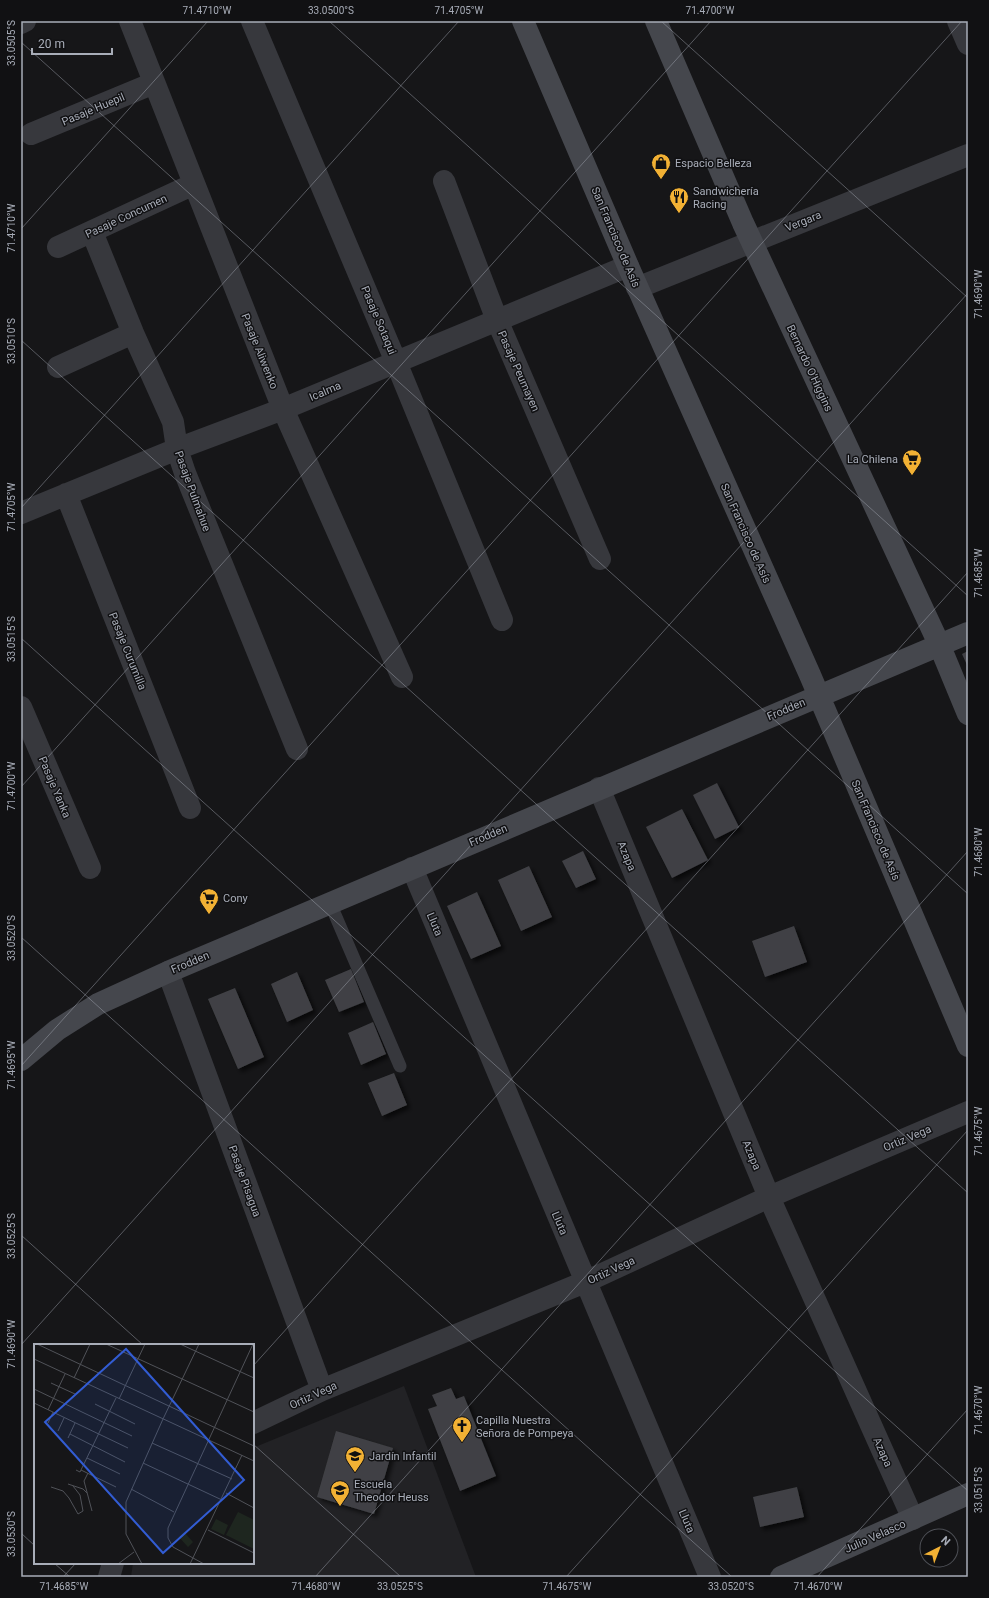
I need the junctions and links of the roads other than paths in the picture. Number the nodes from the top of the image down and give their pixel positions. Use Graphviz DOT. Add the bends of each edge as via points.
graph roads {
  1 [pos="25,21"];
  2 [pos="130,21"];
  3 [pos="252,21"];
  4 [pos="523,21"];
  5 [pos="656,21"];
  6 [pos="958,21"];
  7 [pos="21,23"];
  8 [pos="968,44"];
  9 [pos="154,83"];
  10 [pos="31,134"];
  11 [pos="968,155"];
  12 [pos="444,181"];
  13 [pos="194,184"];
  14 [pos="92,232"];
  15 [pos="752,242"];
  16 [pos="58,247"];
  17 [pos="628,266"];
  18 [pos="637,288"];
  19 [pos="497,320"];
  20 [pos="133,333"];
  21 [pos="396,362"];
  22 [pos="58,368"];
  23 [pos="283,409"];
  24 [pos="177,449"];
  25 [pos="66,494"];
  26 [pos="21,513"];
  27 [pos="600,559"];
  28 [pos="502,620"];
  29 [pos="968,633"];
  30 [pos="939,644"];
  31 [pos="402,677"];
  32 [pos="818,695"];
  33 [pos="21,707"];
  34 [pos="968,714"];
  35 [pos="297,749"];
  36 [pos="599,788"];
  37 [pos="190,808"];
  38 [pos="90,868"];
  39 [pos="412,868"];
  40 [pos="330,903"];
  41 [pos="168,972"];
  42 [pos="968,1046"];
  43 [pos="21,1060"];
  44 [pos="400,1066"];
  45 [pos="968,1112"];
  46 [pos="769,1197"];
  47 [pos="585,1282"];
  48 [pos="322,1390"];
  49 [pos="254,1423"];
  50 [pos="968,1494"];
  51 [pos="913,1519"];
  52 [pos="112,1564"];
  53 [pos="785,1576"];
  54 [pos="109,1577"];
  55 [pos="710,1577"];
  1 -- 7 [label="street"];
  2 -- 9 [label="street, Pasaje Aliwenko"];
  3 -- 21 [label="street, Pasaje Sotaqui"];
  4 -- 17 [label="main road, San Francisco de Asís"];
  5 -- 15 [label="main road, Bernardo O'Higgins"];
  6 -- 8 [label="street"];
  9 -- 10 [label="street, Pasaje Huepil"];
  9 -- 13 [label="street, Pasaje Aliwenko"];
  11 -- 15 [label="street, Vergara"];
  12 -- 19 [label="street, Pasaje Peumayen"];
  13 -- 14 [label="street, Pasaje Concumen"];
  13 -- 23 [label="street, Pasaje Aliwenko"];
  14 -- 16 [label="street, Pasaje Concumen"];
  14 -- 20 [label="street, Pasaje Pulmahue"];
  15 -- 18 [label="street, Vergara"];
  15 -- 30 [label="main road, Bernardo O'Higgins"];
  17 -- 18 [label="main road, San Francisco de Asís"];
  17 -- 19 [label="street, Icalma"];
  18 -- 32 [label="main road, San Francisco de Asís"];
  19 -- 21 [label="street, Icalma"];
  19 -- 27 [label="street, Pasaje Peumayen"];
  20 -- 22 [label="street"];
  20 -- 24 [label="street, Pasaje Pulmahue" via="173,422"];
  21 -- 23 [label="street, Icalma"];
  21 -- 28 [label="street, Pasaje Sotaqui"];
  23 -- 24 [label="street, Icalma"];
  23 -- 31 [label="street, Pasaje Aliwenko"];
  24 -- 25 [label="street, Icalma"];
  24 -- 35 [label="street, Pasaje Pulmahue"];
  25 -- 26 [label="street, Icalma"];
  25 -- 37 [label="street, Pasaje Curumilla"];
  29 -- 30 [label="main road, Frodden"];
  30 -- 32 [label="main road, Frodden"];
  30 -- 34 [label="main road, Bernardo O'Higgins"];
  32 -- 36 [label="main road, Frodden"];
  32 -- 42 [label="main road, San Francisco de Asís"];
  33 -- 38 [label="street, Pasaje Yanka"];
  36 -- 39 [label="main road, Frodden"];
  36 -- 46 [label="street, Azapa"];
  39 -- 40 [label="main road, Frodden"];
  39 -- 47 [label="street, Lluta"];
  40 -- 41 [label="main road, Frodden"];
  40 -- 44 [label="lane"];
  41 -- 43 [label="main road, Frodden" via="98,1004 57,1030"];
  41 -- 48 [label="street, Pasaje Pisagua"];
  45 -- 46 [label="street, Ortiz Vega"];
  46 -- 47 [label="street, Ortiz Vega"];
  46 -- 51 [label="street, Azapa"];
  47 -- 48 [label="street, Ortiz Vega"];
  47 -- 55 [label="street, Lluta"];
  48 -- 49 [label="street, Ortiz Vega"];
  50 -- 51 [label="main road, Julio Velasco"];
  51 -- 53 [label="main road, Julio Velasco"];
  52 -- 54 [label="street"];
}
